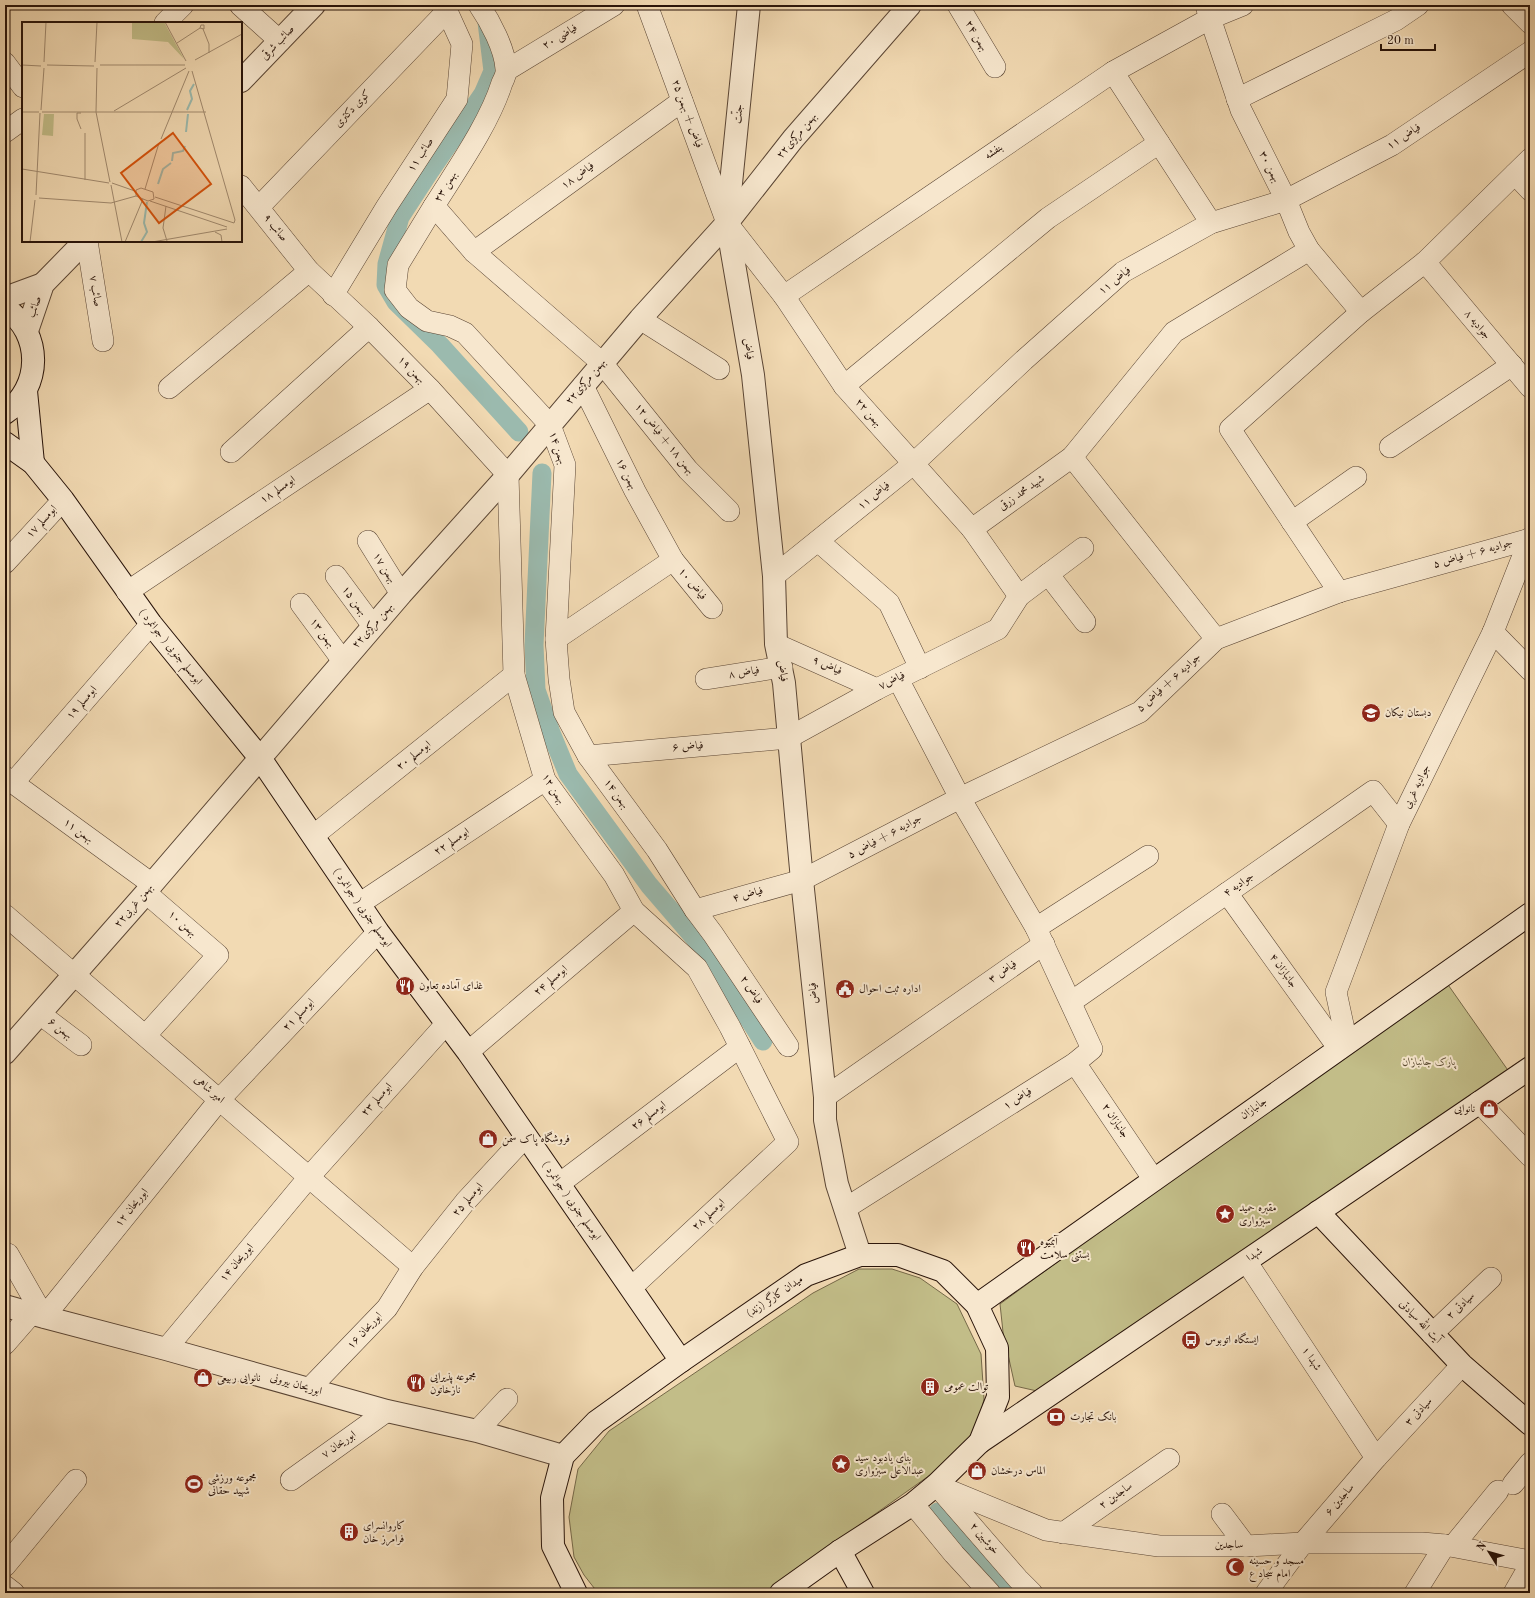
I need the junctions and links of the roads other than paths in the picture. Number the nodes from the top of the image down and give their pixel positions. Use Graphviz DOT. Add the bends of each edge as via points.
graph roads {
  1 [pos="183,5"];
  2 [pos="240,5"];
  3 [pos="314,5"];
  4 [pos="478,5"];
  5 [pos="614,5"];
  6 [pos="647,5"];
  7 [pos="749,5"];
  8 [pos="910,5"];
  9 [pos="958,5"];
  10 [pos="1243,5"];
  11 [pos="1418,5"];
  12 [pos="1512,5"];
  13 [pos="445,8"];
  14 [pos="1208,12"];
  15 [pos="1391,12"];
  16 [pos="166,22"];
  17 [pos="1530,23"];
  18 [pos="280,41"];
  19 [pos="1530,52"];
  20 [pos="5,63"];
  21 [pos="995,67"];
  22 [pos="507,70"];
  23 [pos="1113,72"];
  24 [pos="242,80"];
  25 [pos="22,86"];
  26 [pos="1237,99"];
  27 [pos="682,101"];
  28 [pos="22,120"];
  29 [pos="5,132"];
  30 [pos="1159,143"];
  31 [pos="1530,159"];
  32 [pos="1514,174"];
  33 [pos="242,187"];
  34 [pos="1530,190"];
  35 [pos="1286,200"];
  36 [pos="434,206"];
  37 [pos="258,207"];
  38 [pos="727,223"];
  39 [pos="1211,223"];
  40 [pos="85,242"];
  41 [pos="86,242"];
  42 [pos="1309,250"];
  43 [pos="474,252"];
  44 [pos="1425,262"];
  45 [pos="309,271"];
  46 [pos="44,284"];
  47 [pos="333,295"];
  48 [pos="784,296"];
  49 [pos="5,298"];
  50 [pos="5,308"];
  51 [pos="1361,312"];
  52 [pos="640,319"];
  53 [pos="369,327"];
  54 [pos="27,331"];
  55 [pos="103,341"];
  56 [pos="602,364"];
  57 [pos="1512,365"];
  58 [pos="719,370"];
  59 [pos="583,386"];
  60 [pos="844,386"];
  61 [pos="1530,387"];
  62 [pos="169,388"];
  63 [pos="430,389"];
  64 [pos="26,391"];
  65 [pos="5,413"];
  66 [pos="550,425"];
  67 [pos="5,443"];
  68 [pos="1390,446"];
  69 [pos="231,452"];
  70 [pos="1072,457"];
  71 [pos="33,463"];
  72 [pos="913,464"];
  73 [pos="508,475"];
  74 [pos="1356,477"];
  75 [pos="63,500"];
  76 [pos="729,511"];
  77 [pos="1292,522"];
  78 [pos="972,529"];
  79 [pos="1530,538"];
  80 [pos="818,541"];
  81 [pos="368,542"];
  82 [pos="1083,548"];
  83 [pos="673,560"];
  84 [pos="5,563"];
  85 [pos="1048,574"];
  86 [pos="336,576"];
  87 [pos="774,576"];
  88 [pos="127,592"];
  89 [pos="1339,592"];
  90 [pos="401,594"];
  91 [pos="1019,596"];
  92 [pos="301,604"];
  93 [pos="712,608"];
  94 [pos="1085,622"];
  95 [pos="151,624"];
  96 [pos="373,626"];
  97 [pos="1493,632"];
  98 [pos="556,639"];
  99 [pos="1216,639"];
  100 [pos="776,644"];
  101 [pos="343,661"];
  102 [pos="782,667"];
  103 [pos="920,668"];
  104 [pos="1530,670"];
  105 [pos="514,676"];
  106 [pos="706,679"];
  107 [pos="898,679"];
  108 [pos="877,689"];
  109 [pos="788,738"];
  110 [pos="588,756"];
  111 [pos="260,758"];
  112 [pos="9,780"];
  113 [pos="545,780"];
  114 [pos="960,798"];
  115 [pos="1399,824"];
  116 [pos="313,836"];
  117 [pos="1148,856"];
  118 [pos="802,880"];
  119 [pos="149,889"];
  120 [pos="1227,893"];
  121 [pos="360,904"];
  122 [pos="695,910"];
  123 [pos="634,911"];
  124 [pos="1530,914"];
  125 [pos="5,915"];
  126 [pos="378,932"];
  127 [pos="714,934"];
  128 [pos="1040,936"];
  129 [pos="76,974"];
  130 [pos="1071,1002"];
  131 [pos="40,1014"];
  132 [pos="446,1024"];
  133 [pos="146,1035"];
  134 [pos="81,1045"];
  135 [pos="788,1046"];
  136 [pos="1343,1046"];
  137 [pos="740,1047"];
  138 [pos="468,1052"];
  139 [pos="5,1053"];
  140 [pos="1075,1063"];
  141 [pos="1530,1068"];
  142 [pos="825,1097"];
  143 [pos="220,1099"];
  144 [pos="1479,1102"];
  145 [pos="526,1136"];
  146 [pos="788,1142"];
  147 [pos="1530,1156"];
  148 [pos="308,1177"];
  149 [pos="1154,1180"];
  150 [pos="559,1184"];
  151 [pos="846,1208"];
  152 [pos="1318,1212"];
  153 [pos="8,1254"];
  154 [pos="860,1255"];
  155 [pos="1246,1261"];
  156 [pos="413,1267"];
  157 [pos="1491,1278"];
  158 [pos="631,1288"];
  159 [pos="977,1304"];
  160 [pos="5,1306"];
  161 [pos="38,1315"];
  162 [pos="1432,1334"];
  163 [pos="5,1344"];
  164 [pos="166,1349"];
  165 [pos="681,1360"];
  166 [pos="1462,1365"];
  167 [pos="309,1389"];
  168 [pos="507,1399"];
  169 [pos="387,1411"];
  170 [pos="1529,1422"];
  171 [pos="477,1431"];
  172 [pos="980,1442"];
  173 [pos="563,1456"];
  174 [pos="1376,1458"];
  175 [pos="1168,1459"];
  176 [pos="1530,1463"];
  177 [pos="76,1480"];
  178 [pos="291,1480"];
  179 [pos="936,1484"];
  180 [pos="912,1504"];
  181 [pos="1222,1514"];
  182 [pos="1063,1533"];
  183 [pos="1303,1543"];
  184 [pos="1449,1545"];
  185 [pos="1246,1546"];
  186 [pos="840,1551"];
  187 [pos="1530,1561"];
  188 [pos="1530,1565"];
  189 [pos="5,1566"];
  190 [pos="5,1586"];
  191 [pos="14,1593"];
  192 [pos="576,1593"];
  193 [pos="781,1593"];
  194 [pos="863,1593"];
  195 [pos="990,1593"];
  196 [pos="1032,1593"];
  197 [pos="1266,1593"];
  198 [pos="1415,1593"];
  199 [pos="1514,1593"];
  1 -- 16 [label="street"];
  2 -- 18 [label="street"];
  3 -- 18 [label="main road, صائب شرقی"];
  4 -- 22 [label="street" via="500,45"];
  5 -- 22 [label="street, فیاضی ۲۰"];
  6 -- 27 [label="street, فیاض + بهمن ۲۵"];
  7 -- 38 [label="main road, جنّت"];
  8 -- 38 [label="main road, ۲۲بهمن مرکزی" via="793,139"];
  9 -- 21 [label="street, بهمن ۲۴"];
  10 -- 14 [label="street, بنفشه"];
  11 -- 15 [label="street"];
  12 -- 17 [label="street"];
  13 -- 37 [label="street, کوی دکتری"];
  13 -- 47 [label="street, صائب ۱۱" via="462,44 457,99"];
  14 -- 23 [label="street, بنفشه"];
  14 -- 26 [label="street, بهمن ۳۰"];
  15 -- 26 [label="street"];
  18 -- 24 [label="main road, صائب شرقی"];
  19 -- 35 [label="street, فیاض ۱۱" via="1392,145"];
  20 -- 25 [label="street"];
  22 -- 36 [label="street, بهمن ۲۳" via="498,97 484,124"];
  23 -- 30 [label="street"];
  23 -- 48 [label="street, بنفشه"];
  26 -- 35 [label="street, بهمن ۳۰"];
  27 -- 38 [label="street, فیاض + بهمن ۲۵"];
  27 -- 43 [label="street, فیاض ۱۸"];
  28 -- 29 [label="street"];
  30 -- 39 [label="street"];
  30 -- 60 [label="street" via="1048,218"];
  31 -- 32 [label="street"];
  32 -- 34 [label="street"];
  32 -- 44 [label="street"];
  33 -- 37 [label="street, صائب ۹"];
  35 -- 39 [label="street, فیاض ۱۱"];
  35 -- 42 [label="street, بهمن ۳۰"];
  36 -- 43 [label="street, بهمن ۲۳"];
  36 -- 66 [label="street" via="398,265 395,290 409,308 428,321 450,326 465,333"];
  37 -- 45 [label="street, صائب ۹"];
  38 -- 48 [label="street, بهمن ۲۲"];
  38 -- 52 [label="main road, ۲۲بهمن مرکزی"];
  38 -- 87 [label="main road, فیاض" via="753,375"];
  39 -- 72 [label="street, فیاض ۱۱" via="1123,272"];
  40 -- 46 [label="main road"];
  41 -- 55 [label="street, صائب ۷"];
  42 -- 51 [label="street, بهمن ۳۰"];
  42 -- 70 [label="street, شهید محمد زرقی" via="1174,332"];
  43 -- 56 [label="street, بهمن ۲۳"];
  44 -- 51 [label="street"];
  44 -- 57 [label="street, جوادیه ۸"];
  45 -- 47 [label="street, بهمن ۱۹"];
  45 -- 62 [label="street"];
  46 -- 49 [label="main road"];
  46 -- 54 [label="main road, صائب"];
  47 -- 53 [label="street, بهمن ۱۹"];
  48 -- 60 [label="street, بهمن ۲۲"];
  50 -- 54 [label="main road" via="14,314"];
  51 -- 77 [label="street" via="1230,429"];
  52 -- 56 [label="main road, ۲۲بهمن مرکزی"];
  52 -- 58 [label="street"];
  53 -- 63 [label="street, بهمن ۱۹"];
  53 -- 69 [label="street"];
  54 -- 64 [label="main road" via="33,350 33,371"];
  56 -- 59 [label="main road, ۲۲بهمن مرکزی"];
  56 -- 76 [label="street, بهمن ۱۸ + فیاض ۱۲" via="688,470"];
  57 -- 61 [label="street, جوادیه ۸"];
  57 -- 68 [label="street"];
  59 -- 66 [label="main road, ۲۲بهمن مرکزی"];
  59 -- 83 [label="street, بهمن ۱۶" via="635,491"];
  60 -- 72 [label="street, بهمن ۲۲"];
  63 -- 73 [label="street, بهمن ۱۹"];
  63 -- 88 [label="street, ابومسلم ۱۸"];
  64 -- 65 [label="main road" via="14,407"];
  64 -- 71 [label="main road"];
  66 -- 73 [label="main road, ۲۲بهمن مرکزی"];
  66 -- 98 [label="street, بهمن ۱۴" via="565,465"];
  67 -- 71 [label="main road, ابومسلم جنوبی ( جوانمرد )"];
  70 -- 78 [label="street, شهید محمد زرقی"];
  70 -- 99 [label="street"];
  71 -- 75 [label="main road, ابومسلم جنوبی ( جوانمرد )"];
  72 -- 78 [label="street, بهمن ۲۲"];
  72 -- 80 [label="street, فیاض ۱۱"];
  73 -- 90 [label="main road, ۲۲بهمن مرکزی"];
  73 -- 105 [label="street, بهمن ۱۲"];
  74 -- 77 [label="street"];
  75 -- 84 [label="street, ابومسلم ۱۷"];
  75 -- 88 [label="main road, ابومسلم جنوبی ( جوانمرد )"];
  77 -- 89 [label="street"];
  78 -- 91 [label="street, بهمن ۲۲"];
  79 -- 89 [label="street, جوادیه ۶ + فیاض ۵"];
  79 -- 97 [label="street, جوادیه غربی"];
  80 -- 87 [label="street, فیاض ۱۱"];
  80 -- 103 [label="street" via="889,603"];
  81 -- 90 [label="street, بهمن ۱۷"];
  82 -- 85 [label="street"];
  83 -- 93 [label="street, فیاض ۱۰"];
  83 -- 98 [label="street"];
  85 -- 91 [label="street"];
  85 -- 94 [label="street"];
  86 -- 96 [label="street, بهمن ۱۵"];
  87 -- 100 [label="main road, فیاض"];
  88 -- 95 [label="main road, ابومسلم جنوبی ( جوانمرد )"];
  89 -- 99 [label="street, جوادیه ۶ + فیاض ۵"];
  90 -- 96 [label="main road, ۲۲بهمن مرکزی"];
  91 -- 103 [label="street, فیاض۷" via="998,629"];
  92 -- 101 [label="street, بهمن ۱۳"];
  95 -- 111 [label="main road, ابومسلم جنوبی ( جوانمرد )"];
  95 -- 112 [label="street, ابومسلم ۱۹"];
  96 -- 101 [label="main road, ۲۲بهمن مرکزی"];
  97 -- 104 [label="street"];
  97 -- 115 [label="street, جوادیه غربی"];
  98 -- 110 [label="street, بهمن ۱۴" via="564,712"];
  99 -- 114 [label="street, جوادیه ۶ + فیاض ۵" via="1140,712"];
  100 -- 102 [label="main road, فیاض"];
  100 -- 108 [label="street, فیاض ۹"];
  101 -- 111 [label="main road, ۲۲بهمن مرکزی"];
  102 -- 106 [label="street, فیاض ۸"];
  102 -- 109 [label="main road, فیاض"];
  103 -- 107 [label="street, فیاض۷"];
  105 -- 113 [label="street, بهمن ۱۲"];
  105 -- 116 [label="street, ابومسلم ۲۰"];
  107 -- 108 [label="street, فیاض۷"];
  107 -- 114 [label="street"];
  108 -- 109 [label="street, فیاض۷"];
  109 -- 110 [label="street, فیاض ۶"];
  109 -- 118 [label="main road, فیاض"];
  110 -- 122 [label="street, بهمن ۱۴" via="657,850"];
  111 -- 116 [label="main road, ابومسلم جنوبی ( جوانمرد )"];
  111 -- 119 [label="main road, ۲۲بهمن غربی"];
  112 -- 119 [label="street, بهمن ۱۱"];
  113 -- 121 [label="street, ابومسلم ۲۲"];
  113 -- 123 [label="street, بهمن ۱۲" via="614,875"];
  114 -- 118 [label="street, جوادیه ۶ + فیاض ۵"];
  114 -- 128 [label="street"];
  115 -- 120 [label="street, جوادیه ۴" via="1373,791"];
  115 -- 136 [label="street, جوادیه غربی" via="1336,992"];
  116 -- 121 [label="main road, ابومسلم جنوبی ( جوانمرد )"];
  117 -- 128 [label="street, فیاض ۳"];
  118 -- 122 [label="street, فیاض ۴"];
  118 -- 142 [label="main road, فیاض"];
  119 -- 129 [label="main road, ۲۲بهمن غربی"];
  119 -- 133 [label="street, بهمن ۱۰" via="218,955"];
  120 -- 130 [label="street, جوادیه ۴"];
  120 -- 136 [label="street, جانبازان ۴"];
  121 -- 126 [label="main road, ابومسلم جنوبی ( جوانمرد )"];
  122 -- 127 [label="street, بهمن ۱۴"];
  123 -- 137 [label="street, بهمن ۱۲" via="697,968"];
  123 -- 138 [label="street, ابومسلم ۲۴"];
  124 -- 136 [label="main road, جانبازان"];
  125 -- 129 [label="street, امیر شاهی"];
  126 -- 132 [label="main road, ابومسلم جنوبی ( جوانمرد )"];
  126 -- 143 [label="street, ابومسلم ۲۱"];
  127 -- 135 [label="street, فیاض ۲"];
  128 -- 130 [label="street, فیاض ۱"];
  128 -- 142 [label="street, فیاض ۳"];
  129 -- 131 [label="main road, ۲۲بهمن غربی"];
  129 -- 133 [label="street, امیر شاهی"];
  130 -- 140 [label="street, فیاض ۱" via="1092,1049"];
  131 -- 134 [label="street, بهمن ۶"];
  131 -- 139 [label="main road, ۲۲بهمن غربی"];
  132 -- 138 [label="main road, ابومسلم جنوبی ( جوانمرد )"];
  132 -- 148 [label="street, ابومسلم ۲۳"];
  133 -- 143 [label="street, امیر شاهی"];
  136 -- 149 [label="main road, جانبازان"];
  137 -- 146 [label="street, بهمن ۱۲"];
  137 -- 150 [label="street, ابومسلم ۲۶"];
  138 -- 145 [label="main road, ابومسلم جنوبی ( جوانمرد )"];
  140 -- 149 [label="street, جانبازان ۲"];
  140 -- 151 [label="street, فیاض ۱"];
  141 -- 144 [label="main road, شهدا"];
  142 -- 151 [label="main road, فیاض" via="825,1120 837,1184"];
  143 -- 148 [label="street, امیر شاهی"];
  143 -- 161 [label="street, ابوریحان ۱۲"];
  144 -- 147 [label="street"];
  144 -- 152 [label="main road, شهدا"];
  145 -- 150 [label="main road, ابومسلم جنوبی ( جوانمرد )"];
  145 -- 156 [label="street, ابومسلم ۲۵" via="465,1202"];
  146 -- 158 [label="street, ابومسلم ۲۸"];
  148 -- 156 [label="street, امیر شاهی"];
  148 -- 164 [label="street, ابوریحان ۱۴"];
  149 -- 159 [label="main road, جانبازان"];
  150 -- 158 [label="main road, ابومسلم جنوبی ( جوانمرد )"];
  151 -- 154 [label="main road, فیاض"];
  152 -- 155 [label="main road, شهدا"];
  152 -- 162 [label="main road, آیت الله سیادتی"];
  153 -- 161 [label="street"];
  154 -- 159 [label="main road, میدان کارگر (زند)" via="898,1254 942,1272"];
  154 -- 165 [label="main road, میدان کارگر (زند)" via="806,1275"];
  155 -- 172 [label="main road, شهدا"];
  155 -- 174 [label="street, شهدا ۱"];
  156 -- 167 [label="street, ابوریحان ۱۶" via="387,1308"];
  157 -- 162 [label="street, سیادتی ۲"];
  158 -- 165 [label="main road, ابومسلم جنوبی ( جوانمرد )"];
  159 -- 172 [label="main road, میدان کارگر (زند)" via="997,1348 998,1383 998,1396"];
  160 -- 161 [label="main road, ابوریحان بیرونی"];
  161 -- 163 [label="street, ابوریحان ۱۲"];
  161 -- 164 [label="main road, ابوریحان بیرونی"];
  162 -- 166 [label="main road, آیت الله سیادتی"];
  164 -- 167 [label="main road, ابوریحان بیرونی"];
  165 -- 173 [label="main road, میدان کارگر (زند)" via="596,1422"];
  166 -- 170 [label="main road, آیت الله سیادتی"];
  166 -- 174 [label="street, سیادتی ۳"];
  167 -- 169 [label="main road, ابوریحان بیرونی"];
  168 -- 171 [label="street"];
  169 -- 171 [label="main road, ابوریحان بیرونی"];
  169 -- 178 [label="street, ابوریحان ۷"];
  171 -- 173 [label="main road, ابوریحان بیرونی"];
  172 -- 179 [label="main road, میدان کارگر (زند)"];
  173 -- 192 [label="main road, میدان کارگر (زند)" via="552,1498 553,1546"];
  174 -- 183 [label="street, ساجدین ۶"];
  175 -- 182 [label="street, ساجدین ۲"];
  176 -- 184 [label="street"];
  177 -- 189 [label="street"];
  179 -- 180 [label="main road, میدان کارگر (زند)"];
  179 -- 182 [label="street, ساجدین" via="1046,1530"];
  179 -- 196 [label="street, خوشبین ۲"];
  180 -- 186 [label="main road, میدان کارگر (زند)"];
  180 -- 195 [label="street"];
  181 -- 185 [label="street"];
  182 -- 185 [label="street, ساجدین" via="1159,1546"];
  183 -- 184 [label="street, ساجدین"];
  183 -- 185 [label="street, ساجدین"];
  183 -- 197 [label="street, ساجدین ۶"];
  184 -- 187 [label="street, ساجدین"];
  184 -- 198 [label="street"];
  186 -- 193 [label="main road, میدان کارگر (زند)"];
  186 -- 194 [label="main road"];
  188 -- 199 [label="street"];
  190 -- 191 [label="street"];
}
